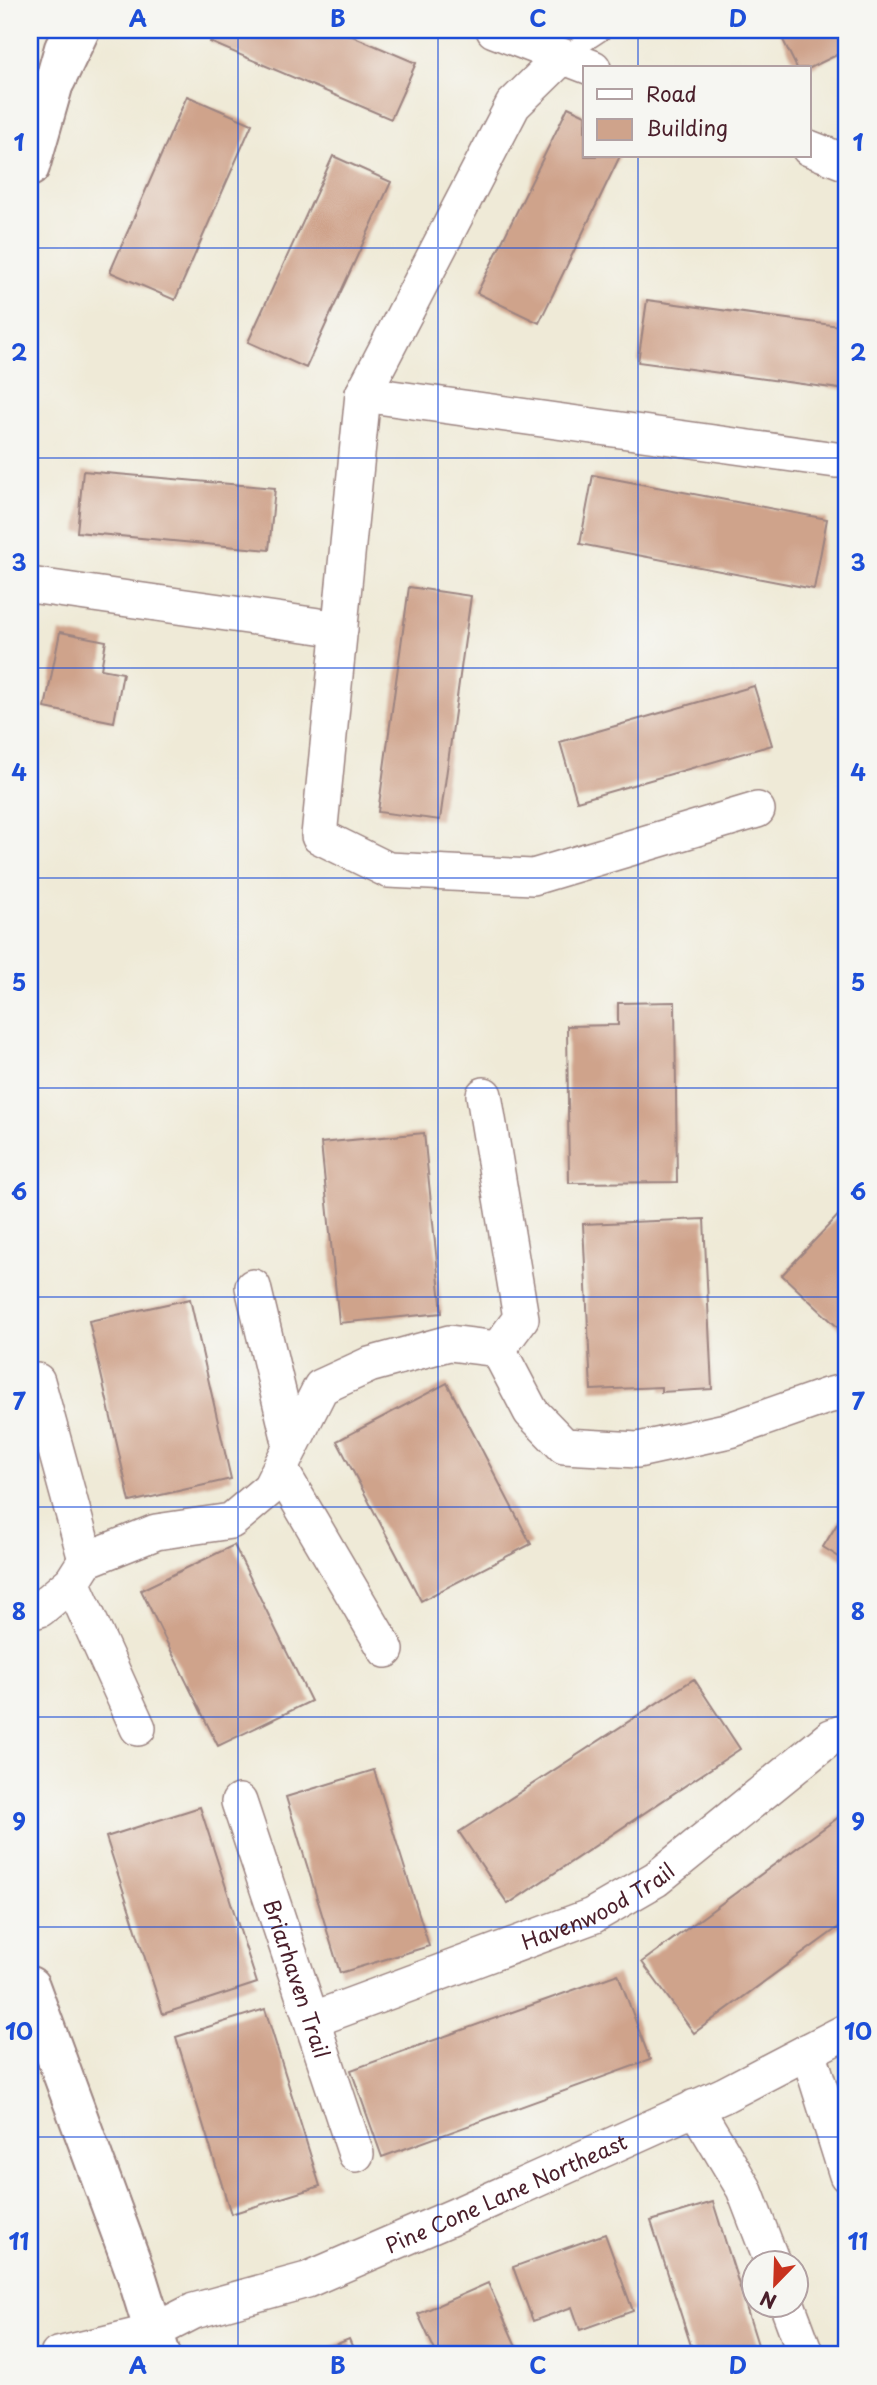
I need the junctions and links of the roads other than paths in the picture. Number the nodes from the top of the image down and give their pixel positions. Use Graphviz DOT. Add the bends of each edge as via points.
graph roads {
  1 [pos="68,30"];
  2 [pos="80,30"];
  3 [pos="495,30"];
  4 [pos="603,30"];
  5 [pos="578,63"];
  6 [pos="56,80"];
  7 [pos="810,149"];
  8 [pos="847,163"];
  9 [pos="30,167"];
  10 [pos="363,394"];
  11 [pos="836,460"];
  12 [pos="30,585"];
  13 [pos="340,629"];
  14 [pos="757,810"];
  15 [pos="484,1095"];
  16 [pos="253,1287"];
  17 [pos="498,1349"];
  18 [pos="37,1381"];
  19 [pos="847,1391"];
  20 [pos="286,1457"];
  21 [pos="79,1571"];
  22 [pos="30,1612"];
  23 [pos="386,1650"];
  24 [pos="138,1728"];
  25 [pos="847,1731"];
  26 [pos="239,1802"];
  27 [pos="30,1986"];
  28 [pos="312,2020"];
  29 [pos="847,2031"];
  30 [pos="808,2052"];
  31 [pos="695,2107"];
  32 [pos="356,2154"];
  33 [pos="847,2175"];
  34 [pos="766,2248"];
  35 [pos="792,2318"];
  36 [pos="157,2344"];
  37 [pos="58,2355"];
  38 [pos="806,2355"];
  1 -- 6 [label="street"];
  2 -- 6 [label="street"];
  3 -- 5 [label="street"];
  4 -- 5 [label="lane"];
  5 -- 10 [label="street" via="513,105"];
  6 -- 9 [label="street"];
  7 -- 8 [label="street"];
  10 -- 11 [label="street"];
  10 -- 13 [label="street"];
  12 -- 13 [label="street"];
  13 -- 14 [label="street" via="319,836 388,870 533,877"];
  15 -- 17 [label="street" via="521,1318"];
  16 -- 20 [label="street"];
  17 -- 19 [label="street" via="531,1412 564,1446 638,1450 730,1430"];
  17 -- 20 [label="street" via="449,1343 369,1365 321,1387"];
  18 -- 21 [label="street"];
  20 -- 21 [label="street" via="270,1488 231,1521 156,1532"];
  20 -- 23 [label="street"];
  21 -- 22 [label="street" via="40,1609"];
  21 -- 24 [label="street"];
  25 -- 28 [label="street, Havenwood Trail" via="831,1737 656,1879 592,1916"];
  26 -- 28 [label="street, Briarhaven Trail"];
  27 -- 36 [label="street" via="136,2274"];
  28 -- 32 [label="street, Briarhaven Trail"];
  29 -- 30 [label="street, Pine Cone Lane Northeast"];
  30 -- 31 [label="street, Pine Cone Lane Northeast"];
  30 -- 33 [label="street"];
  31 -- 34 [label="street" via="744,2189"];
  31 -- 36 [label="street, Pine Cone Lane Northeast" via="307,2280 194,2311"];
  35 -- 38 [label="street"];
  36 -- 37 [label="street, Pine Cone Lane Northeast"];
}
